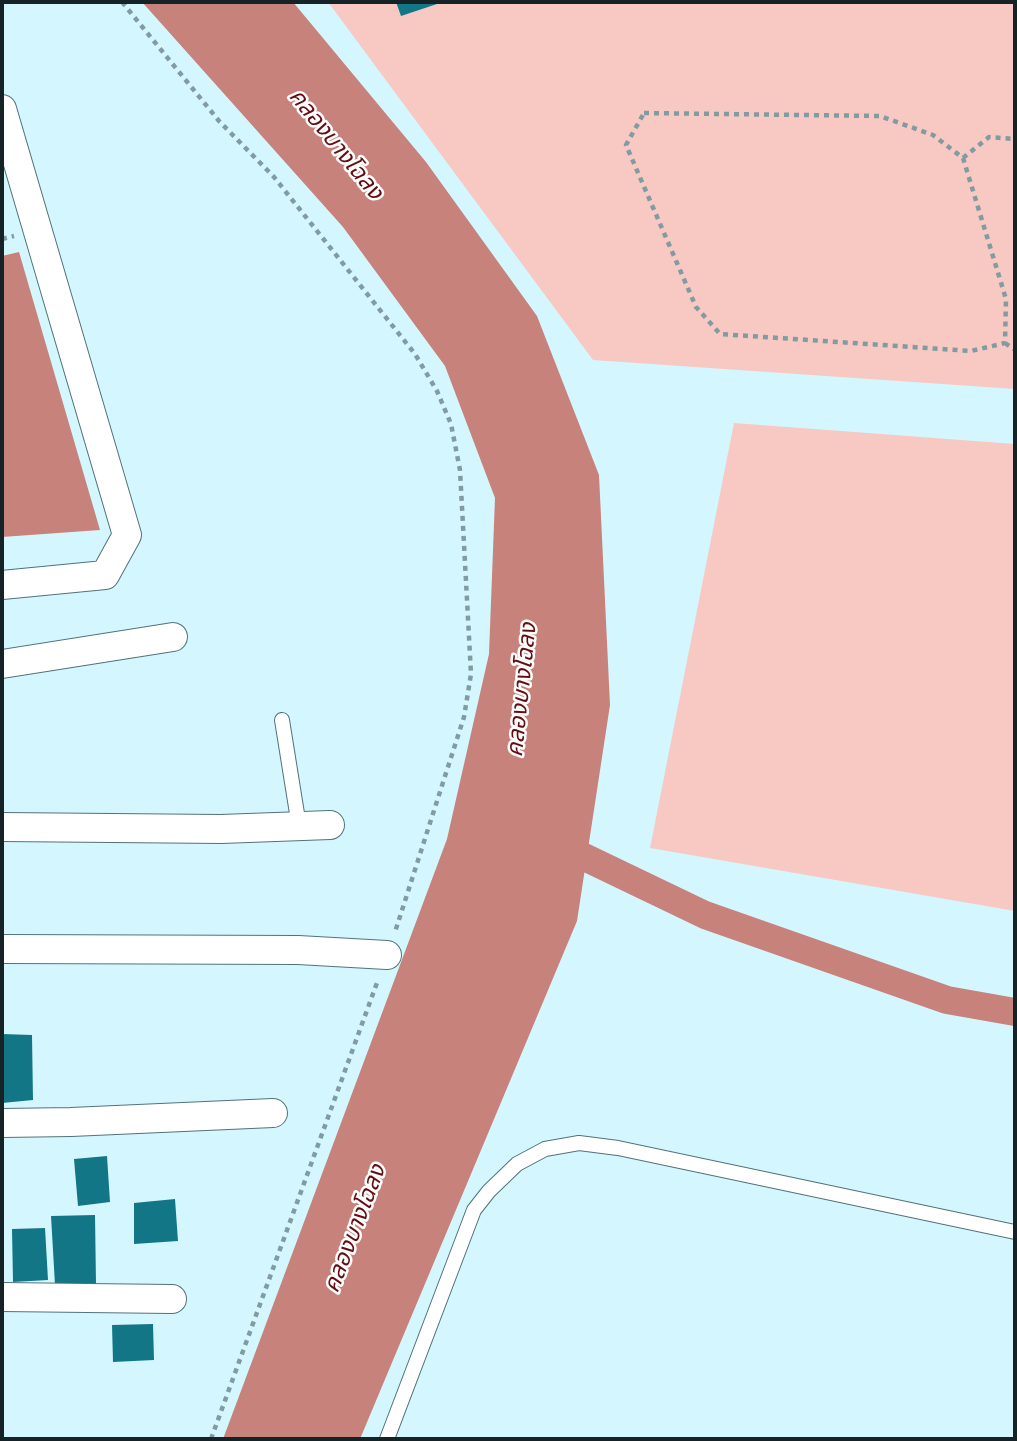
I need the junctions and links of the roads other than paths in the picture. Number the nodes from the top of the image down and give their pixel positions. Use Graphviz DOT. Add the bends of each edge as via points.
graph roads {
  1 [pos="2,109"];
  2 [pos="2,585"];
  3 [pos="173,637"];
  4 [pos="2,664"];
  5 [pos="282,720"];
  6 [pos="330,825"];
  7 [pos="299,826"];
  8 [pos="2,827"];
  9 [pos="2,949"];
  10 [pos="379,954"];
  11 [pos="273,1113"];
  12 [pos="2,1122"];
  13 [pos="1015,1232"];
  14 [pos="2,1297"];
  15 [pos="172,1299"];
  16 [pos="387,1439"];
  1 -- 2 [label="street" via="128,535 104,575"];
  3 -- 4 [label="street"];
  5 -- 7 [label="lane"];
  6 -- 7 [label="street"];
  7 -- 8 [label="street"];
  9 -- 10 [label="street"];
  11 -- 12 [label="street"];
  13 -- 16 [label="lane" via="618,1148 579,1143 545,1149 517,1164 474,1210"];
  14 -- 15 [label="street"];
}
